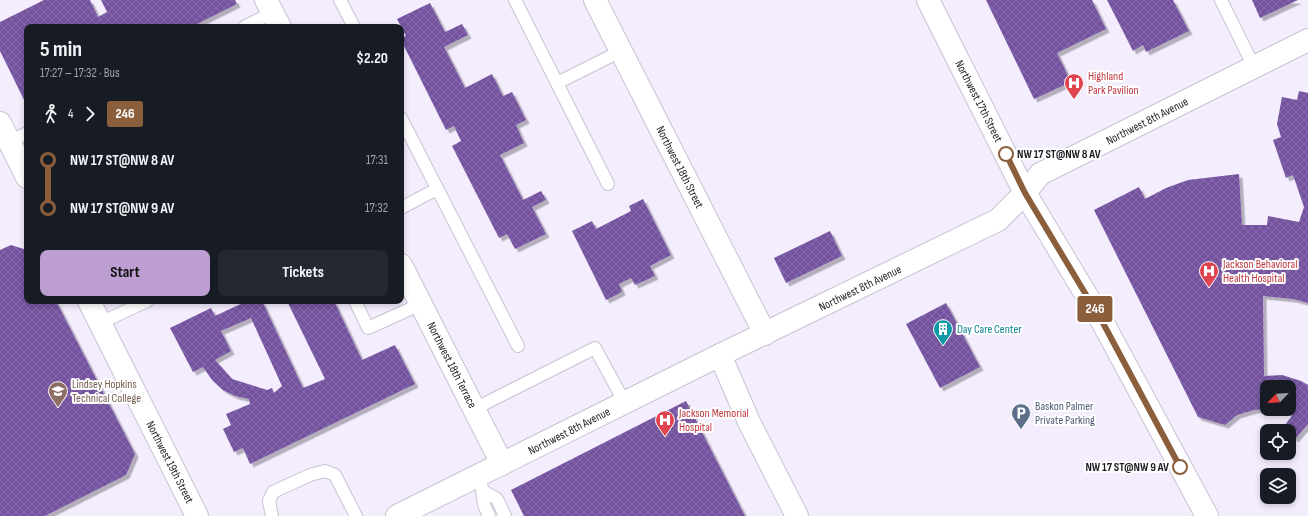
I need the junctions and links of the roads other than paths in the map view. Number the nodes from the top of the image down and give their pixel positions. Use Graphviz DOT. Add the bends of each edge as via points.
graph roads {
  1 [pos="340,0"];
  2 [pos="515,0"];
  3 [pos="595,0"];
  4 [pos="928,0"];
  5 [pos="1221,0"];
  6 [pos="273,13"];
  7 [pos="250,24"];
  8 [pos="352,24"];
  9 [pos="1308,40"];
  10 [pos="621,51"];
  11 [pos="1254,67"];
  12 [pos="557,83"];
  13 [pos="404,124"];
  14 [pos="12,133"];
  15 [pos="24,168"];
  16 [pos="608,184"];
  17 [pos="437,189"];
  18 [pos="1025,193"];
  19 [pos="404,206"];
  20 [pos="404,271"];
  21 [pos="90,304"];
  22 [pos="141,304"];
  23 [pos="356,304"];
  24 [pos="421,304"];
  25 [pos="100,323"];
  26 [pos="765,334"];
  27 [pos="518,346"];
  28 [pos="720,355"];
  29 [pos="625,403"];
  30 [pos="474,409"];
  31 [pos="502,464"];
  32 [pos="481,483"];
  33 [pos="196,516"];
  34 [pos="272,516"];
  35 [pos="356,516"];
  36 [pos="397,516"];
  37 [pos="490,516"];
  38 [pos="505,516"];
  39 [pos="797,516"];
  40 [pos="1207,516"];
  1 -- 8 [label="lane"];
  2 -- 12 [label="lane"];
  3 -- 10 [label="street, Northwest 18th Street"];
  4 -- 18 [label="street, Northwest 17th Street"];
  5 -- 11 [label="lane"];
  6 -- 7 [label="lane"];
  9 -- 11 [label="street, Northwest 8th Avenue"];
  10 -- 12 [label="lane"];
  10 -- 26 [label="street, Northwest 18th Street"];
  11 -- 18 [label="street, Northwest 8th Avenue" via="1040,174"];
  12 -- 16 [label="lane"];
  13 -- 17 [label="lane"];
  14 -- 15 [label="street"];
  17 -- 19 [label="lane"];
  17 -- 27 [label="lane"];
  18 -- 26 [label="street, Northwest 8th Avenue" via="998,220"];
  18 -- 40 [label="street, Northwest 17th Street" via="1103,323"];
  20 -- 24 [label="street, Northwest 18th Terrace"];
  21 -- 25 [label="street, Northwest 19th Street"];
  22 -- 25 [label="lane"];
  23 -- 24 [label="lane" via="368,328"];
  24 -- 30 [label="street, Northwest 18th Terrace"];
  25 -- 33 [label="street, Northwest 19th Street"];
  26 -- 28 [label="street, Northwest 8th Avenue"];
  28 -- 29 [label="street, Northwest 8th Avenue"];
  28 -- 39 [label="street" via="749,422"];
  29 -- 30 [label="lane" via="595,348"];
  29 -- 31 [label="street, Northwest 8th Avenue"];
  30 -- 31 [label="street, Northwest 18th Terrace"];
  31 -- 32 [label="street, Northwest 8th Avenue"];
  32 -- 36 [label="street, Northwest 8th Avenue"];
  32 -- 37 [label="lane" via="484,505"];
  32 -- 38 [label="lane" via="497,500"];
  34 -- 35 [label="lane" via="269,501 273,492 325,471 335,475"];
}
